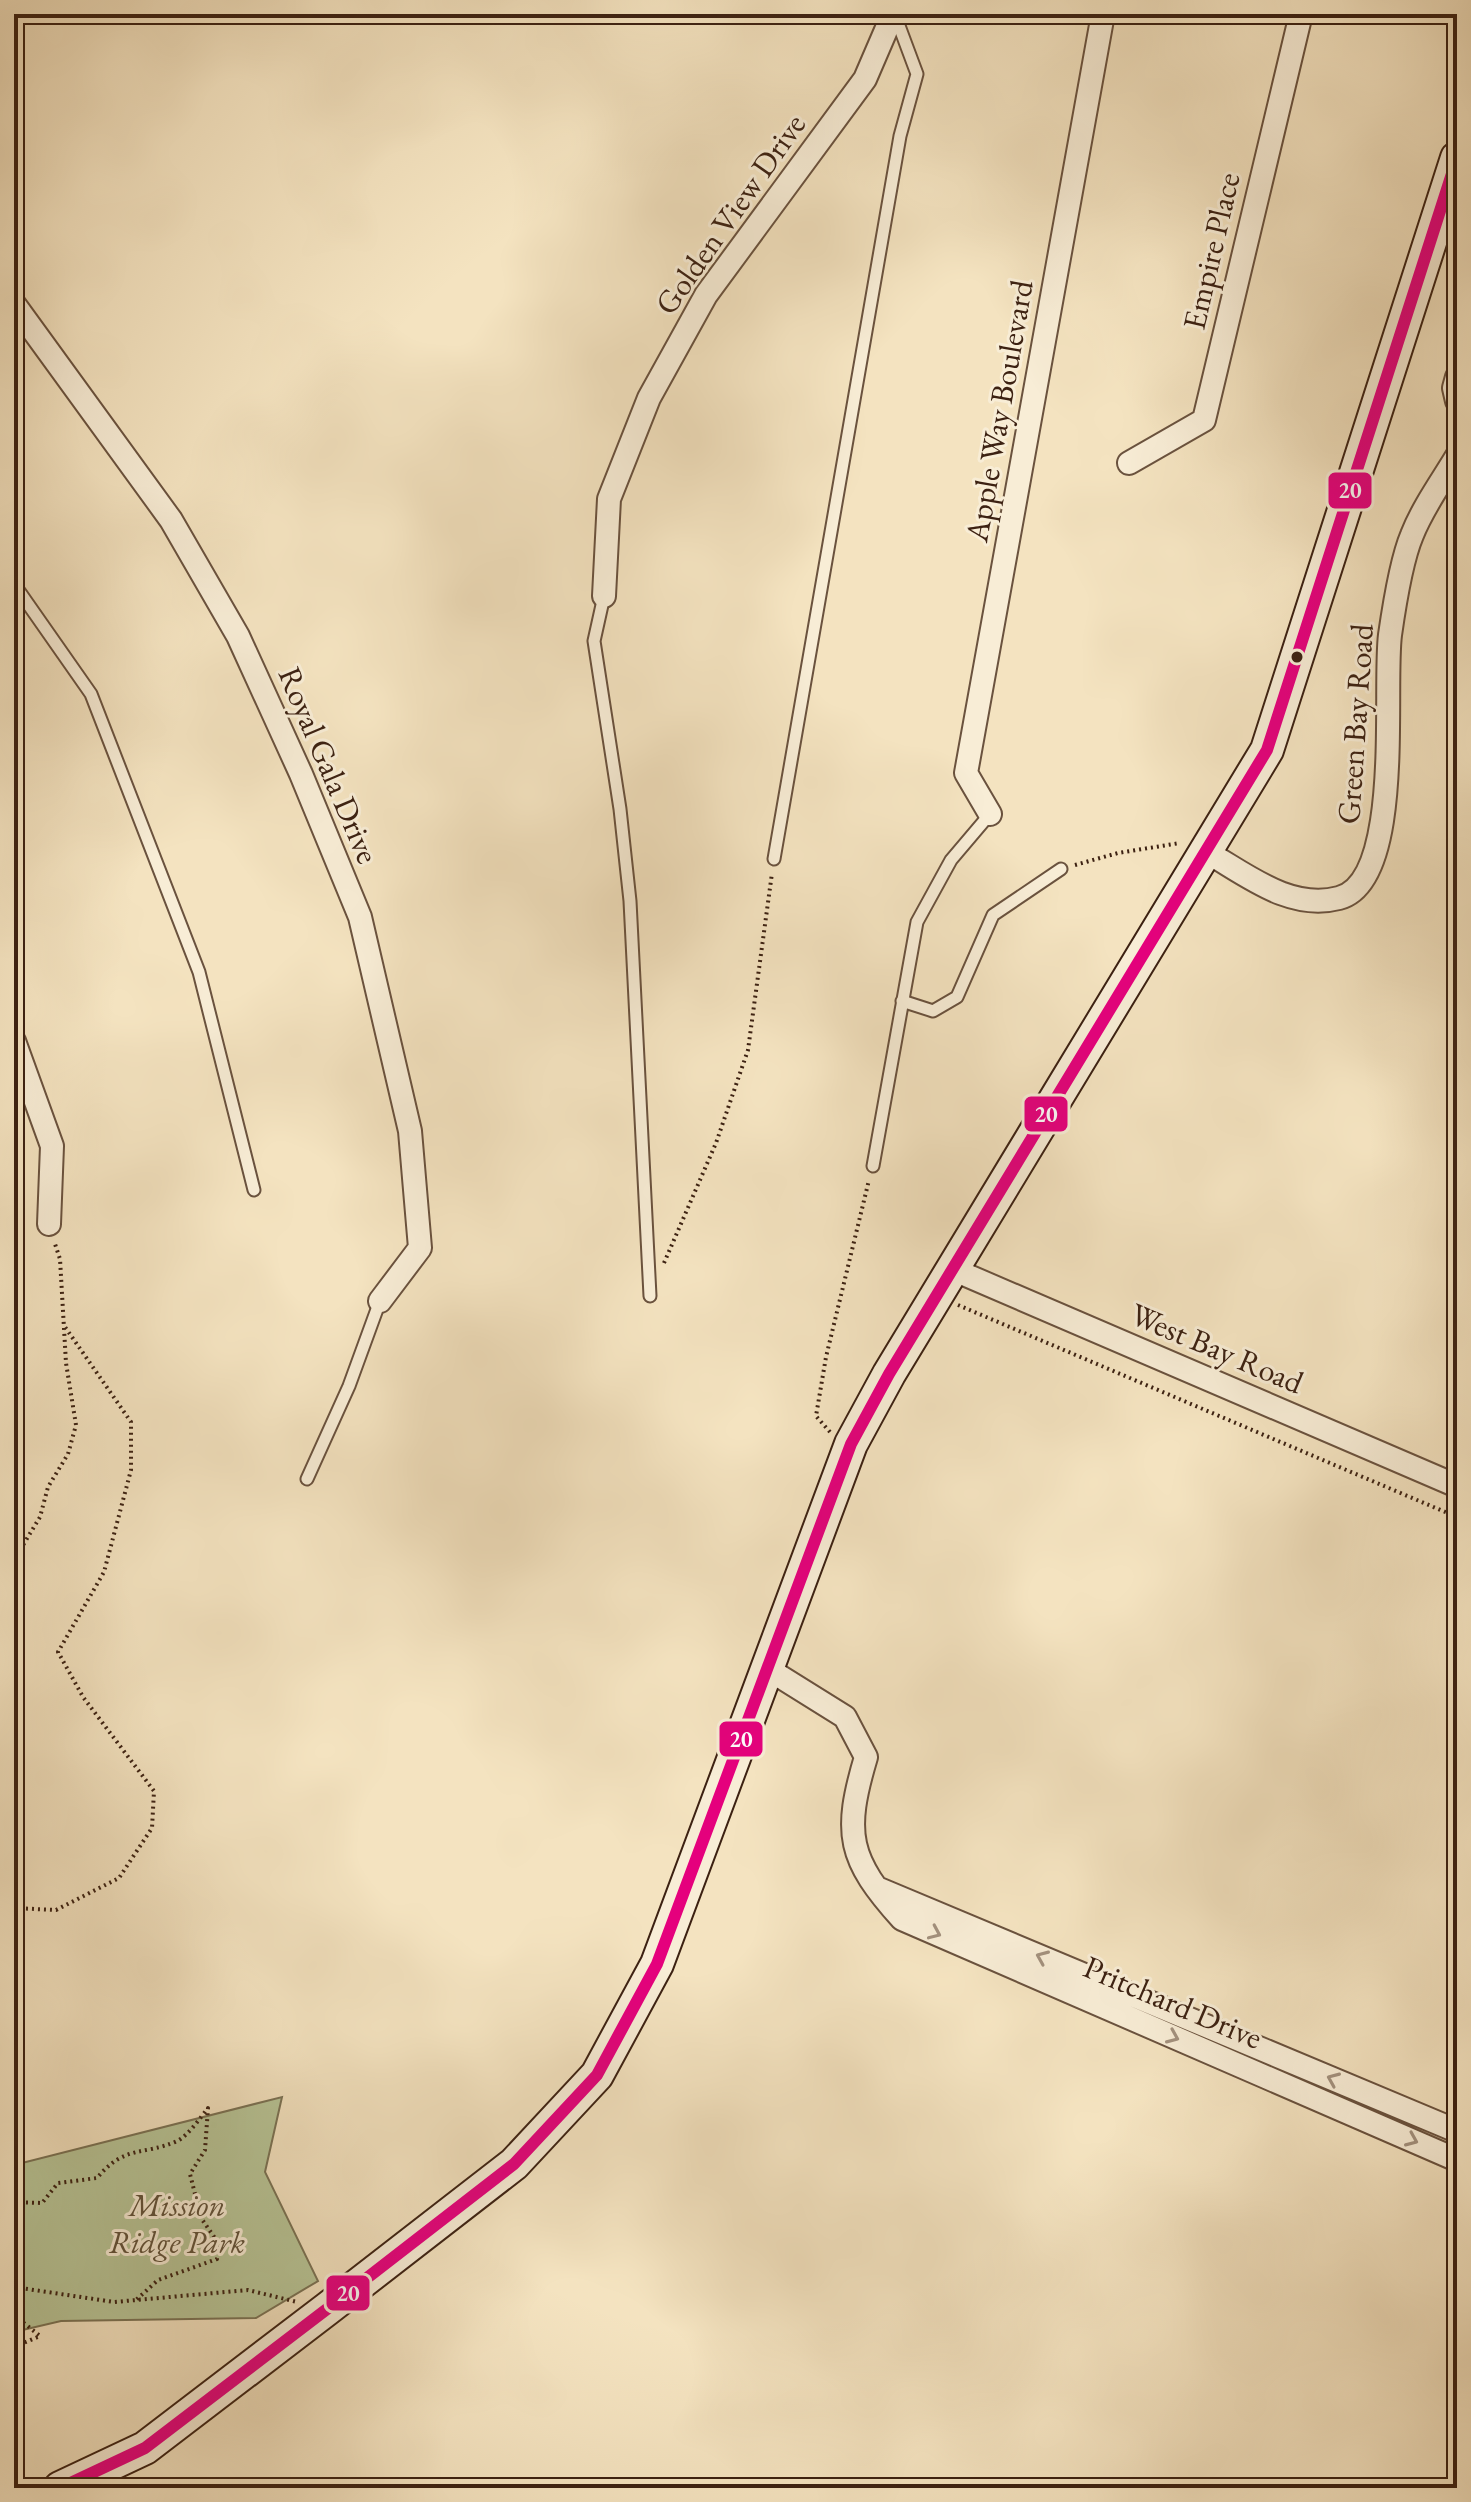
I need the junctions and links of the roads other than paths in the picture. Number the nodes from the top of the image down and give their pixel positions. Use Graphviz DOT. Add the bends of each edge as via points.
graph roads {
  1 [pos="894,14"];
  2 [pos="1103,14"];
  3 [pos="1301,14"];
  4 [pos="1457,158"];
  5 [pos="14,304"];
  6 [pos="1457,377"];
  7 [pos="1457,401"];
  8 [pos="1457,456"];
  9 [pos="1129,463"];
  10 [pos="14,584"];
  11 [pos="604,596"];
  12 [pos="990,814"];
  13 [pos="1205,851"];
  14 [pos="774,859"];
  15 [pos="1061,869"];
  16 [pos="902,1001"];
  17 [pos="14,1041"];
  18 [pos="873,1166"];
  19 [pos="254,1190"];
  20 [pos="49,1224"];
  21 [pos="944,1282"];
  22 [pos="650,1296"];
  23 [pos="380,1301"];
  24 [pos="307,1479"];
  25 [pos="1457,1486"];
  26 [pos="768,1669"];
  27 [pos="874,1887"];
  28 [pos="1457,2131"];
  29 [pos="1457,2160"];
  30 [pos="60,2488"];
  1 -- 11 [label="street, Golden View Drive" via="865,79 706,295 649,398 609,499"];
  1 -- 14 [label="lane" via="917,74 900,136"];
  2 -- 12 [label="street, Apple Way Boulevard" via="966,773"];
  3 -- 9 [label="street, Empire Place" via="1204,420"];
  4 -- 13 [label="main road" via="1267,750"];
  5 -- 23 [label="street, Royal Gala Drive" via="171,520 238,636 360,917 410,1131 420,1248"];
  6 -- 7 [label="street"];
  8 -- 13 [label="street, Green Bay Road" via="1412,535 1390,636 1378,844 1363,882 1341,898 1306,901 1285,896"];
  10 -- 19 [label="lane" via="91,694 199,972"];
  11 -- 22 [label="lane" via="594,641 630,901"];
  12 -- 16 [label="lane" via="951,860 917,922"];
  13 -- 21 [label="main road"];
  15 -- 16 [label="lane" via="993,915 957,997 933,1011"];
  16 -- 18 [label="lane"];
  17 -- 20 [label="street" via="52,1146"];
  21 -- 25 [label="street, West Bay Road"];
  21 -- 26 [label="main road" via="851,1444"];
  23 -- 24 [label="lane"];
  26 -- 27 [label="street, Pritchard Drive" via="845,1717 866,1757 852,1801 853,1845"];
  26 -- 30 [label="main road" via="657,1964 597,2075 514,2164 327,2309 145,2448"];
  28 -- 27 [label="street, Pritchard Drive, one-way"];
  27 -- 29 [label="street, Pritchard Drive, one-way" via="902,1919"];
}
